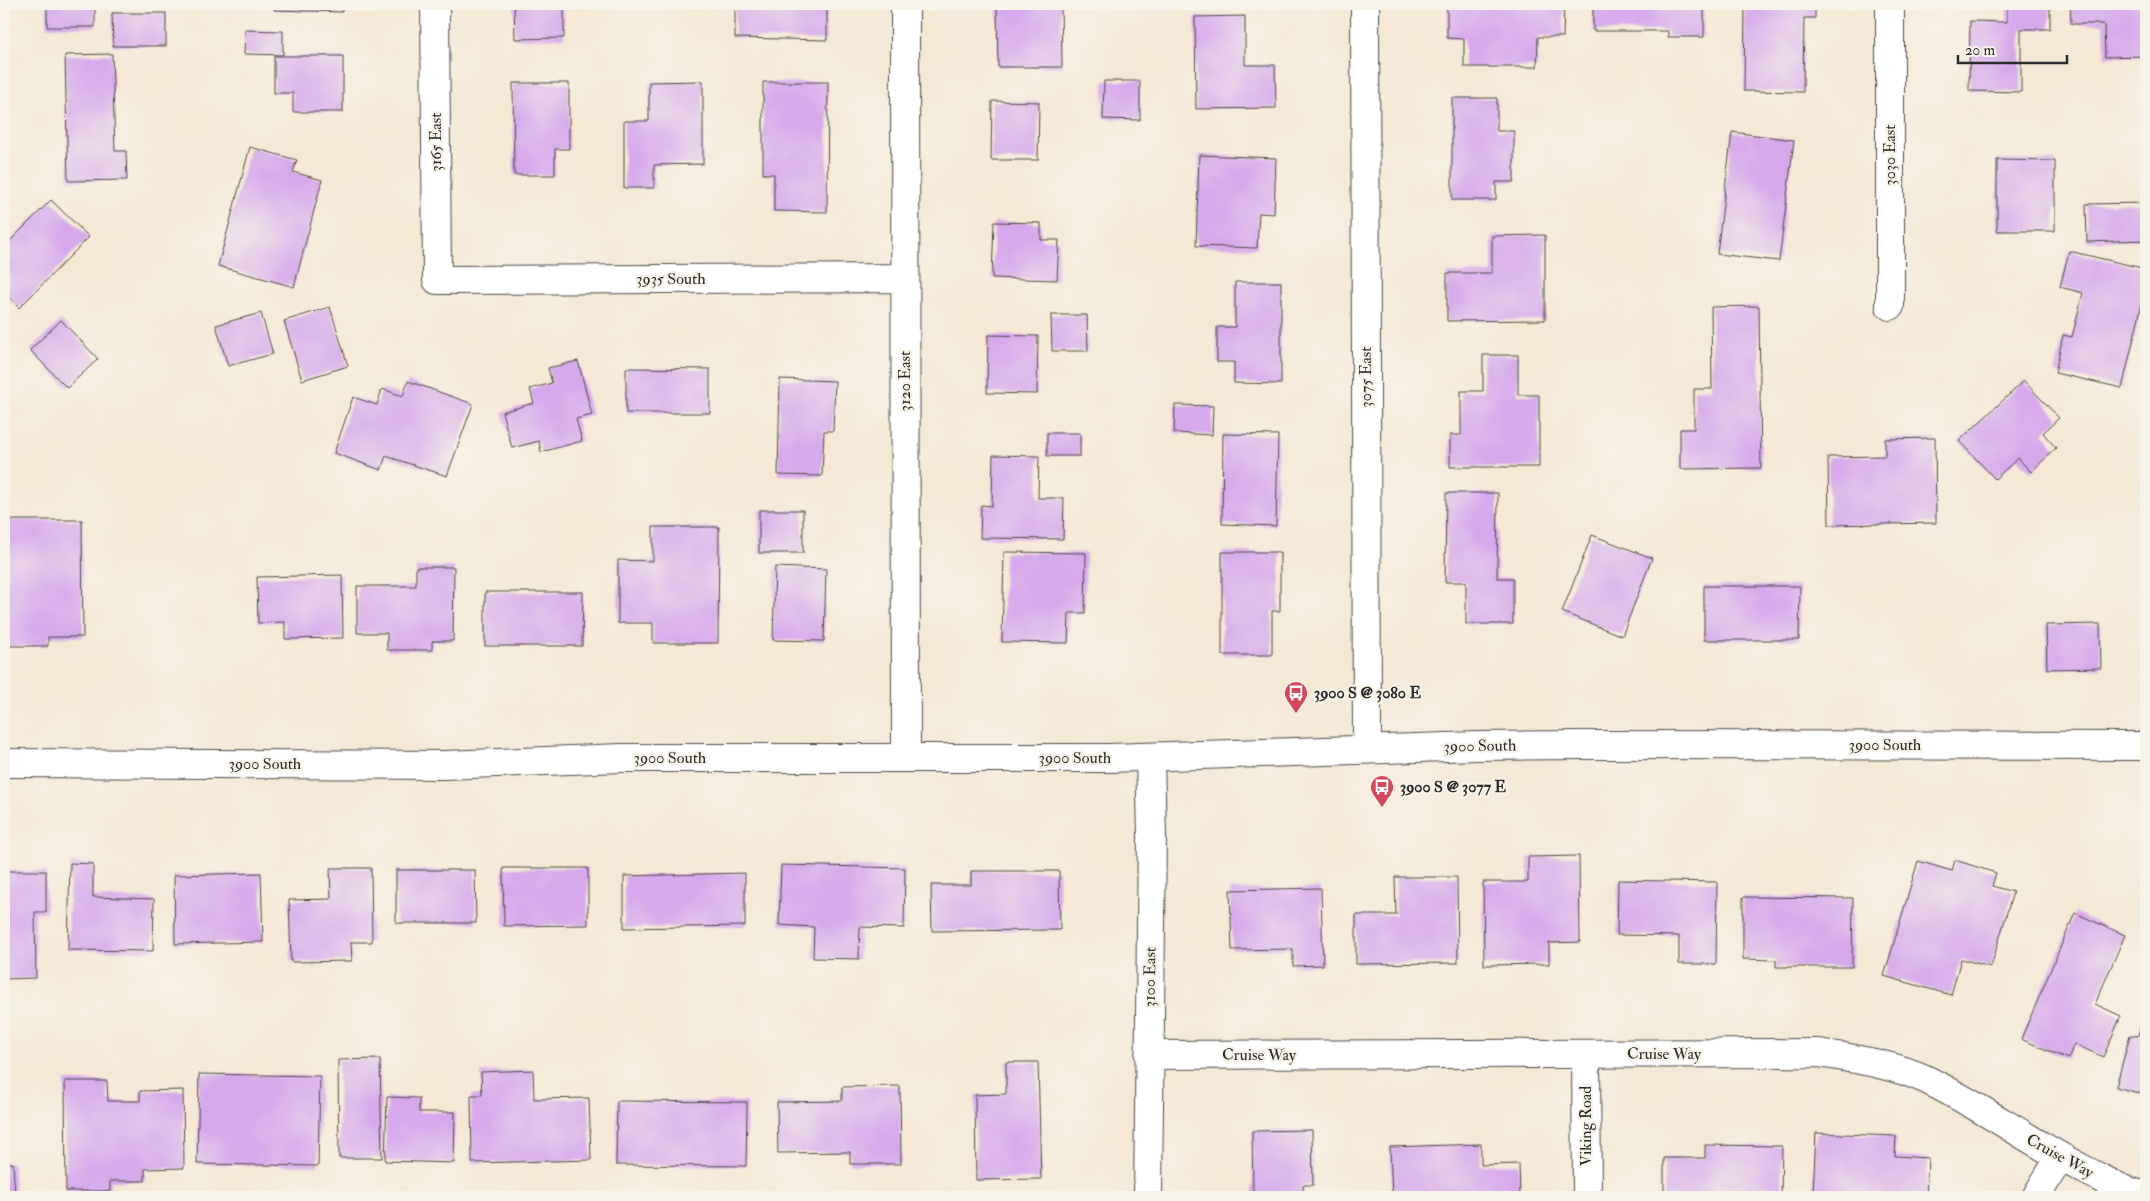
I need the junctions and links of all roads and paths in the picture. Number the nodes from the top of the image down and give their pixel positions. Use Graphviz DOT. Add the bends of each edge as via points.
graph roads {
  1 [pos="435,4"];
  2 [pos="905,4"];
  3 [pos="1366,4"];
  4 [pos="1890,4"];
  5 [pos="905,278"];
  6 [pos="437,280"];
  7 [pos="1890,306"];
  8 [pos="2146,746"];
  9 [pos="1367,749"];
  10 [pos="1150,757"];
  11 [pos="906,758"];
  12 [pos="4,763"];
  13 [pos="1149,1054"];
  14 [pos="1586,1054"];
  15 [pos="2060,1157"];
  16 [pos="2146,1195"];
  17 [pos="1148,1197"];
  18 [pos="1587,1197"];
  19 [pos="2036,1197"];
  1 -- 6 [label="street, 3165 East"];
  2 -- 5 [label="street, 3120 East"];
  3 -- 9 [label="street, 3075 East"];
  4 -- 7 [label="street, 3030 East"];
  5 -- 6 [label="street, 3935 South"];
  5 -- 11 [label="street, 3120 East"];
  8 -- 9 [label="street, 3900 South" via="1582,744"];
  9 -- 10 [label="street, 3900 South"];
  10 -- 11 [label="street, 3900 South"];
  10 -- 13 [label="street, 3100 East"];
  11 -- 12 [label="street, 3900 South" via="621,758 444,764"];
  13 -- 14 [label="street, Cruise Way"];
  13 -- 17 [label="street, 3100 East"];
  14 -- 15 [label="street, Cruise Way" via="1819,1053 1875,1062 1924,1079"];
  14 -- 18 [label="street, Viking Road"];
  15 -- 16 [label="street, Cruise Way" via="2111,1183"];
  15 -- 19 [label="street"];
}
